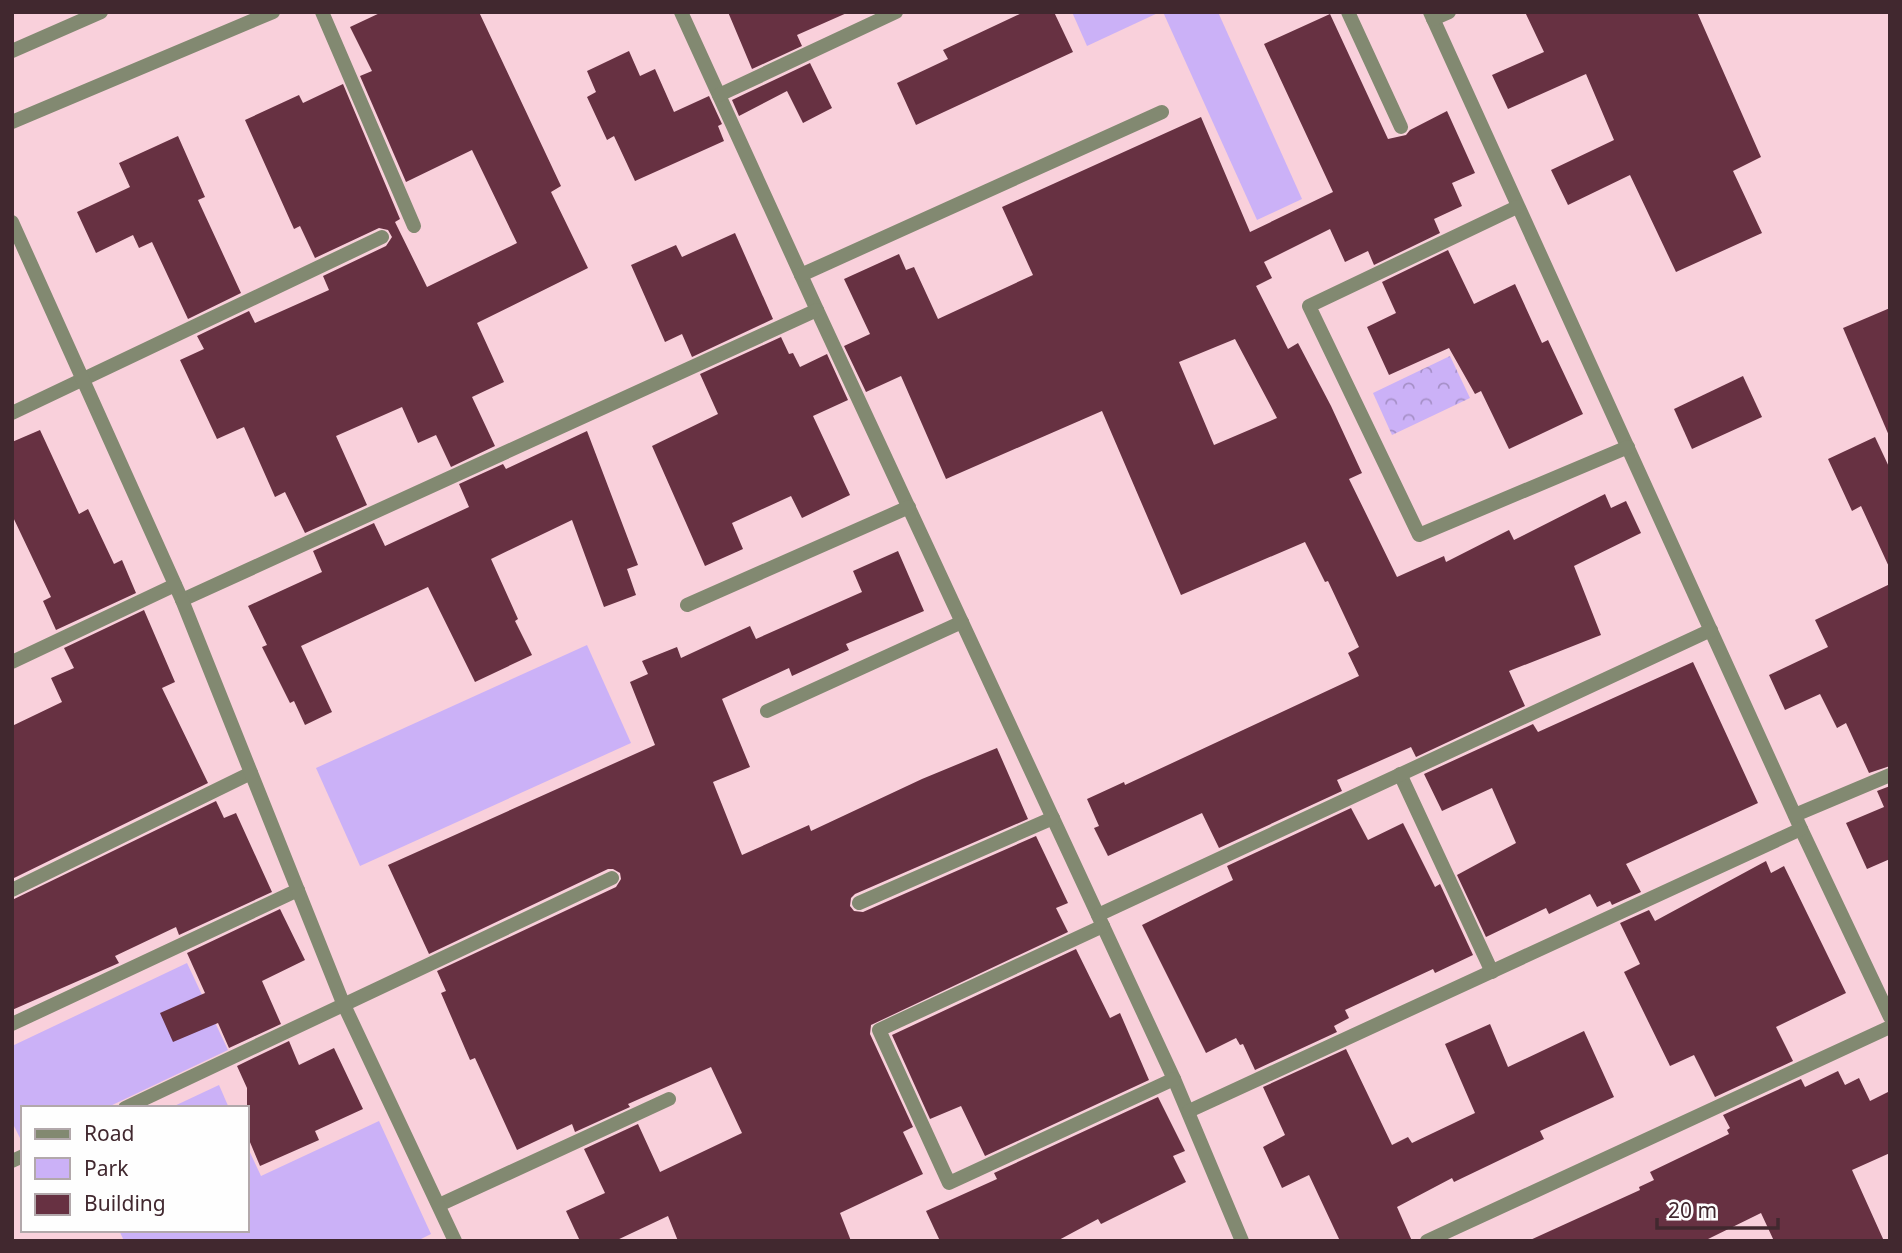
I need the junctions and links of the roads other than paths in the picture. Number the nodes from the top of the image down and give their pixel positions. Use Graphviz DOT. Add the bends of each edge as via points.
graph roads {
  1 [pos="101,12"];
  2 [pos="273,12"];
  3 [pos="322,12"];
  4 [pos="681,12"];
  5 [pos="897,12"];
  6 [pos="1348,12"];
  7 [pos="1449,12"];
  8 [pos="1431,16"];
  9 [pos="12,51"];
  10 [pos="719,94"];
  11 [pos="1162,112"];
  12 [pos="12,122"];
  13 [pos="1401,127"];
  14 [pos="1517,207"];
  15 [pos="12,222"];
  16 [pos="414,226"];
  17 [pos="382,237"];
  18 [pos="801,275"];
  19 [pos="817,310"];
  20 [pos="83,380"];
  21 [pos="12,413"];
  22 [pos="1628,447"];
  23 [pos="909,507"];
  24 [pos="175,585"];
  25 [pos="182,600"];
  26 [pos="687,606"];
  27 [pos="961,621"];
  28 [pos="1711,630"];
  29 [pos="12,662"];
  30 [pos="767,711"];
  31 [pos="251,773"];
  32 [pos="1400,774"];
  33 [pos="1890,775"];
  34 [pos="1795,815"];
  35 [pos="1053,818"];
  36 [pos="1801,829"];
  37 [pos="612,878"];
  38 [pos="12,890"];
  39 [pos="298,890"];
  40 [pos="859,903"];
  41 [pos="1100,921"];
  42 [pos="1492,972"];
  43 [pos="343,1003"];
  44 [pos="1890,1017"];
  45 [pos="12,1024"];
  46 [pos="1890,1027"];
  47 [pos="1174,1079"];
  48 [pos="669,1099"];
  49 [pos="129,1106"];
  50 [pos="1189,1111"];
  51 [pos="439,1205"];
  52 [pos="456,1241"];
  53 [pos="1242,1241"];
  54 [pos="1427,1241"];
  1 -- 9 [label="street"];
  2 -- 12 [label="street"];
  3 -- 16 [label="street"];
  4 -- 10 [label="street"];
  5 -- 10 [label="street"];
  6 -- 13 [label="street"];
  7 -- 8 [label="street"];
  8 -- 14 [label="street"];
  10 -- 18 [label="street"];
  11 -- 18 [label="street"];
  14 -- 22 [label="street"];
  14 -- 22 [label="street" via="1309,306 1419,536"];
  15 -- 20 [label="street"];
  17 -- 20 [label="street"];
  18 -- 19 [label="street"];
  19 -- 23 [label="street"];
  19 -- 25 [label="street"];
  20 -- 21 [label="street"];
  20 -- 24 [label="street"];
  22 -- 28 [label="street"];
  23 -- 26 [label="street"];
  23 -- 27 [label="street"];
  24 -- 25 [label="street"];
  24 -- 29 [label="street"];
  25 -- 31 [label="street"];
  27 -- 30 [label="street"];
  27 -- 35 [label="street"];
  28 -- 32 [label="street"];
  28 -- 34 [label="street"];
  31 -- 38 [label="street"];
  31 -- 39 [label="street"];
  32 -- 41 [label="street"];
  32 -- 42 [label="street"];
  33 -- 34 [label="street"];
  34 -- 36 [label="street"];
  35 -- 40 [label="street"];
  35 -- 41 [label="street"];
  36 -- 42 [label="street"];
  36 -- 44 [label="street"];
  37 -- 43 [label="street"];
  39 -- 43 [label="street"];
  39 -- 45 [label="street"];
  41 -- 47 [label="street"];
  41 -- 47 [label="street" via="879,1030 949,1183"];
  42 -- 50 [label="street"];
  43 -- 49 [label="street"];
  43 -- 51 [label="street"];
  46 -- 54 [label="street"];
  47 -- 50 [label="street"];
  48 -- 51 [label="street"];
  50 -- 53 [label="street"];
  51 -- 52 [label="street"];
}
